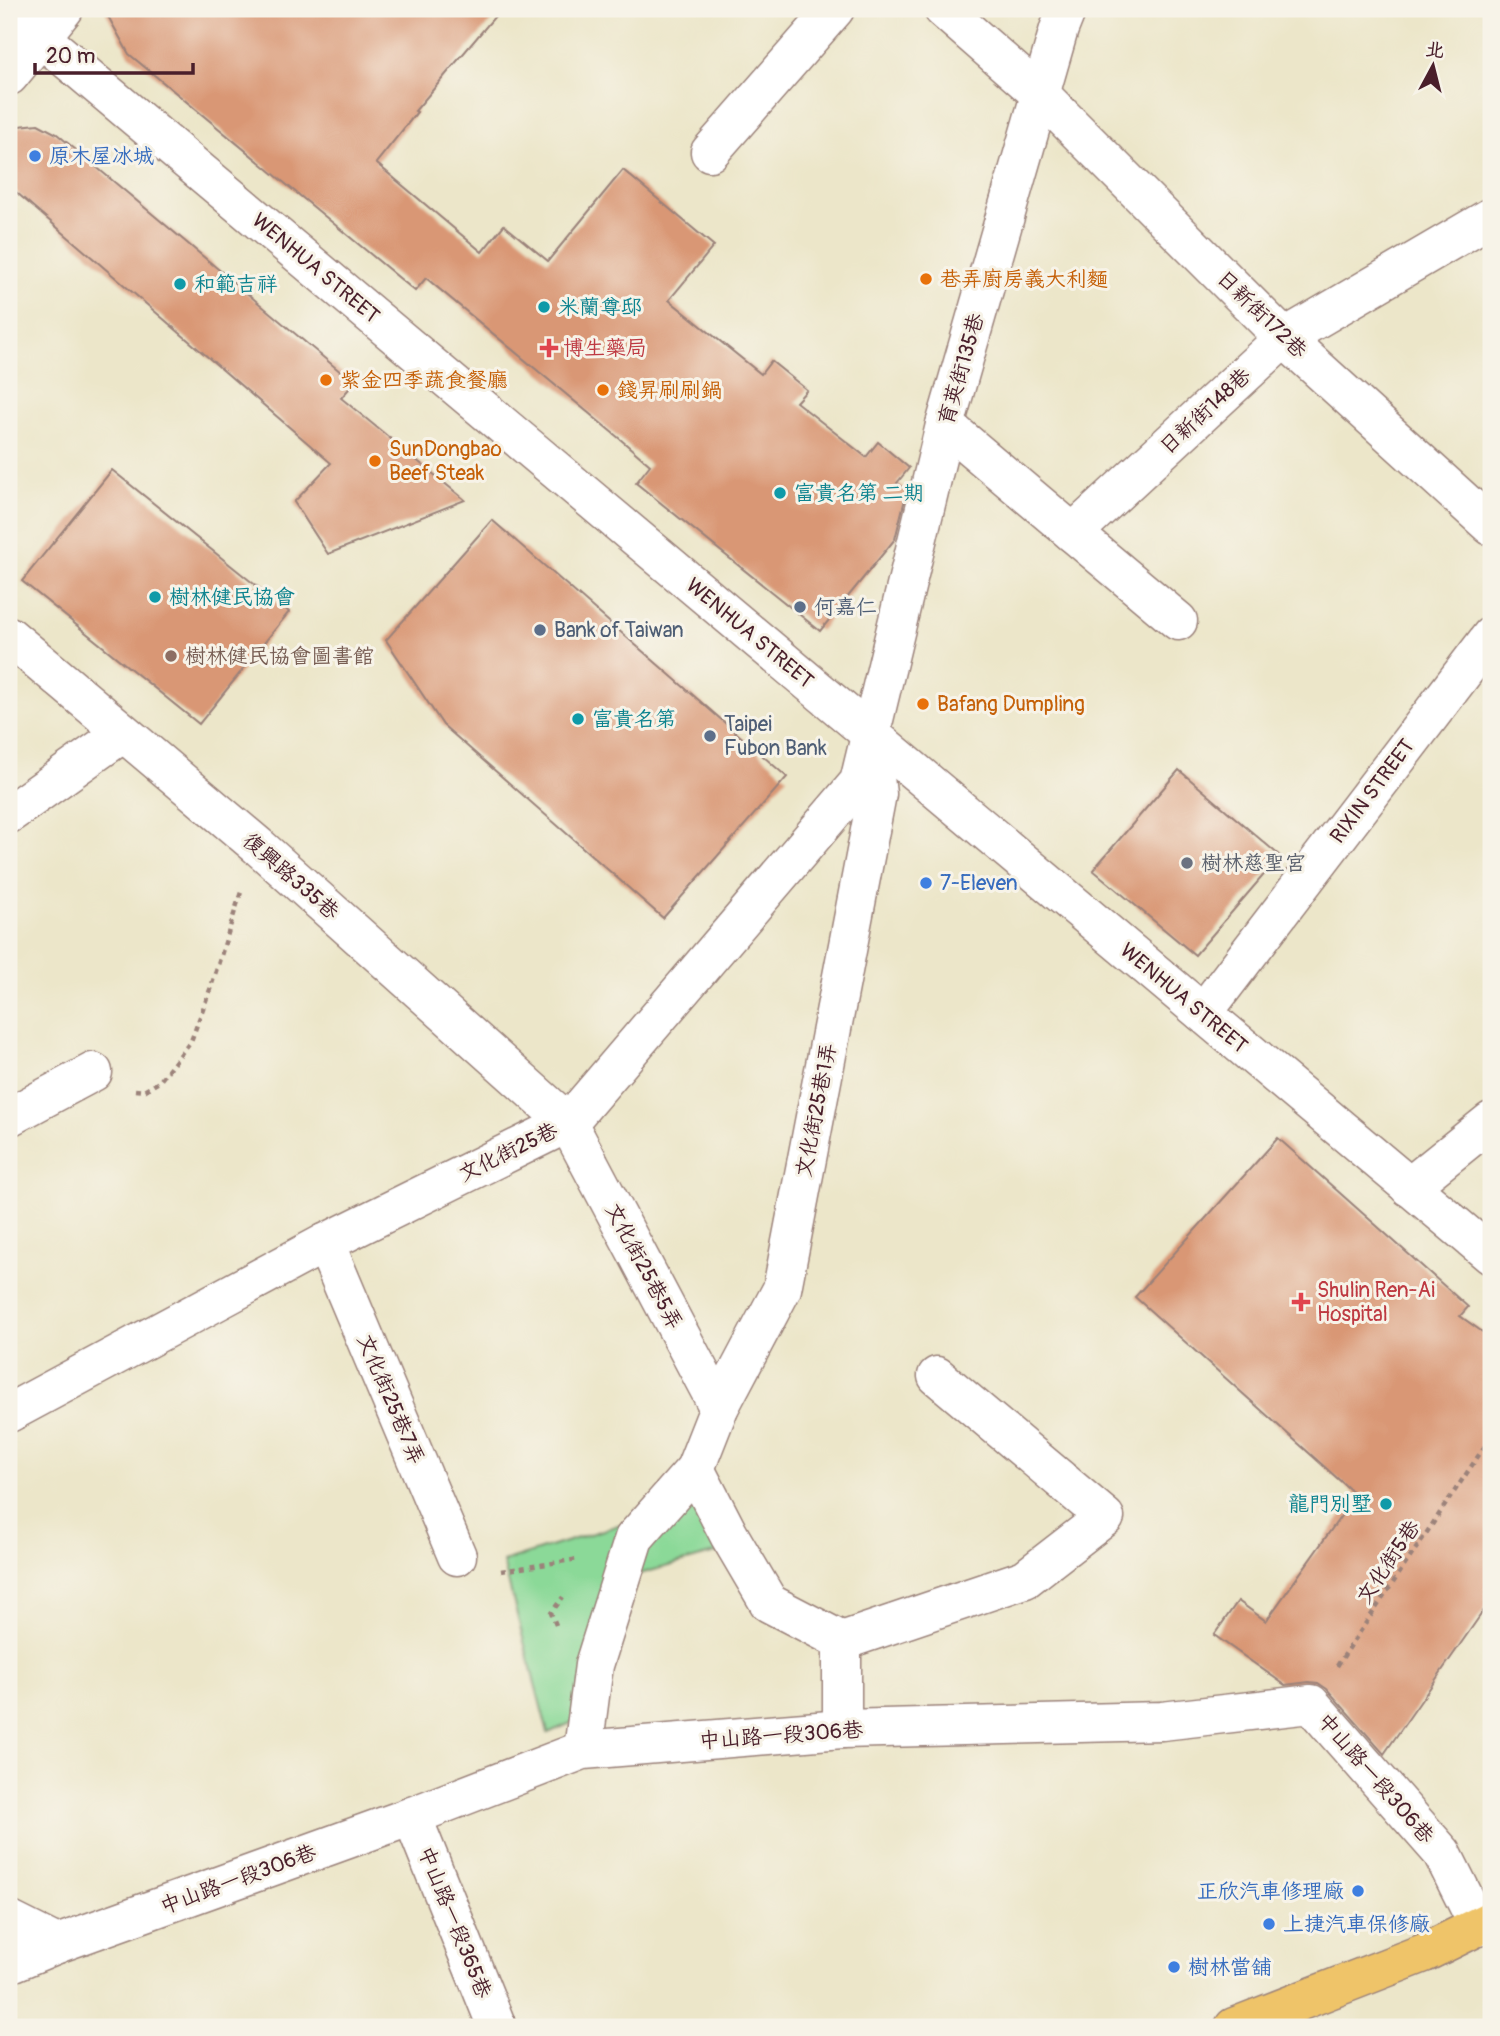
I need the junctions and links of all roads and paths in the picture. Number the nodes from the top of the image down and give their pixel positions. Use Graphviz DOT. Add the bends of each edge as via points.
graph roads {
  1 [pos="835,9"];
  2 [pos="943,9"];
  3 [pos="1067,9"];
  4 [pos="9,11"];
  5 [pos="52,23"];
  6 [pos="9,76"];
  7 [pos="1040,94"];
  8 [pos="710,152"];
  9 [pos="1491,217"];
  10 [pos="1284,338"];
  11 [pos="945,425"];
  12 [pos="1491,526"];
  13 [pos="1073,534"];
  14 [pos="1178,621"];
  15 [pos="9,636"];
  16 [pos="1491,636"];
  17 [pos="123,733"];
  18 [pos="869,734"];
  19 [pos="9,814"];
  20 [pos="258,846"];
  21 [pos="1203,1013"];
  22 [pos="93,1072"];
  23 [pos="9,1117"];
  24 [pos="1491,1121"];
  25 [pos="568,1123"];
  26 [pos="1409,1186"];
  27 [pos="325,1243"];
  28 [pos="1491,1255"];
  29 [pos="937,1376"];
  30 [pos="719,1408"];
  31 [pos="9,1413"];
  32 [pos="1491,1437"];
  33 [pos="695,1469"];
  34 [pos="630,1550"];
  35 [pos="457,1556"];
  36 [pos="842,1641"];
  37 [pos="1311,1704"];
  38 [pos="842,1729"];
  39 [pos="583,1750"];
  40 [pos="412,1816"];
  41 [pos="9,1920"];
  42 [pos="1485,1924"];
  43 [pos="57,1944"];
  44 [pos="9,1964"];
  45 [pos="497,2027"];
  46 [pos="1234,2027"];
  1 -- 8 [label="street"];
  2 -- 7 [label="street, 日新街172巷"];
  3 -- 7 [label="street, 育英街135巷"];
  4 -- 5 [label="street, WENHUA STREET"];
  5 -- 6 [label="street"];
  5 -- 18 [label="street, WENHUA STREET"];
  7 -- 10 [label="street, 日新街172巷"];
  7 -- 11 [label="street, 育英街135巷"];
  9 -- 10 [label="street, 日新街148巷"];
  10 -- 12 [label="street, 日新街172巷"];
  10 -- 13 [label="street, 日新街148巷"];
  11 -- 13 [label="street"];
  11 -- 18 [label="street, 育英街135巷"];
  13 -- 14 [label="street"];
  15 -- 17 [label="street, 復興路335巷"];
  16 -- 21 [label="street, RIXIN STREET"];
  17 -- 19 [label="street"];
  17 -- 20 [label="street, 復興路335巷"];
  18 -- 21 [label="street, WENHUA STREET"];
  18 -- 25 [label="street, 文化街25巷" via="859,782"];
  18 -- 30 [label="street, 文化街25巷1弄" via="877,794 782,1289"];
  20 -- 22 [label="path" via="191,1041 159,1082 144,1091 117,1087"];
  20 -- 25 [label="street, 復興路335巷"];
  21 -- 26 [label="street, WENHUA STREET"];
  22 -- 23 [label="street"];
  24 -- 26 [label="street"];
  25 -- 27 [label="street, 文化街25巷"];
  25 -- 30 [label="street, 文化街25巷5弄"];
  26 -- 28 [label="street, WENHUA STREET"];
  27 -- 31 [label="street, 文化街25巷"];
  27 -- 35 [label="street, 文化街25巷7弄"];
  29 -- 36 [label="street" via="1105,1517 1025,1578"];
  30 -- 33 [label="street, 文化街25巷1弄"];
  32 -- 37 [label="path, 文化街5巷"];
  33 -- 34 [label="street" via="634,1538"];
  33 -- 36 [label="street" via="769,1604"];
  34 -- 35 [label="path" via="499,1571"];
  34 -- 39 [label="street" via="594,1665"];
  36 -- 38 [label="street"];
  37 -- 38 [label="street, 中山路一段306巷" via="1162,1721"];
  37 -- 42 [label="street, 中山路一段306巷" via="1442,1853"];
  38 -- 39 [label="street, 中山路一段306巷"];
  39 -- 40 [label="street, 中山路一段306巷"];
  40 -- 43 [label="street, 中山路一段306巷"];
  40 -- 45 [label="street, 中山路一段365巷"];
  41 -- 43 [label="street"];
  42 -- 46 [label="main road" via="1424,1953"];
  43 -- 44 [label="street, 中山路一段306巷"];
}
